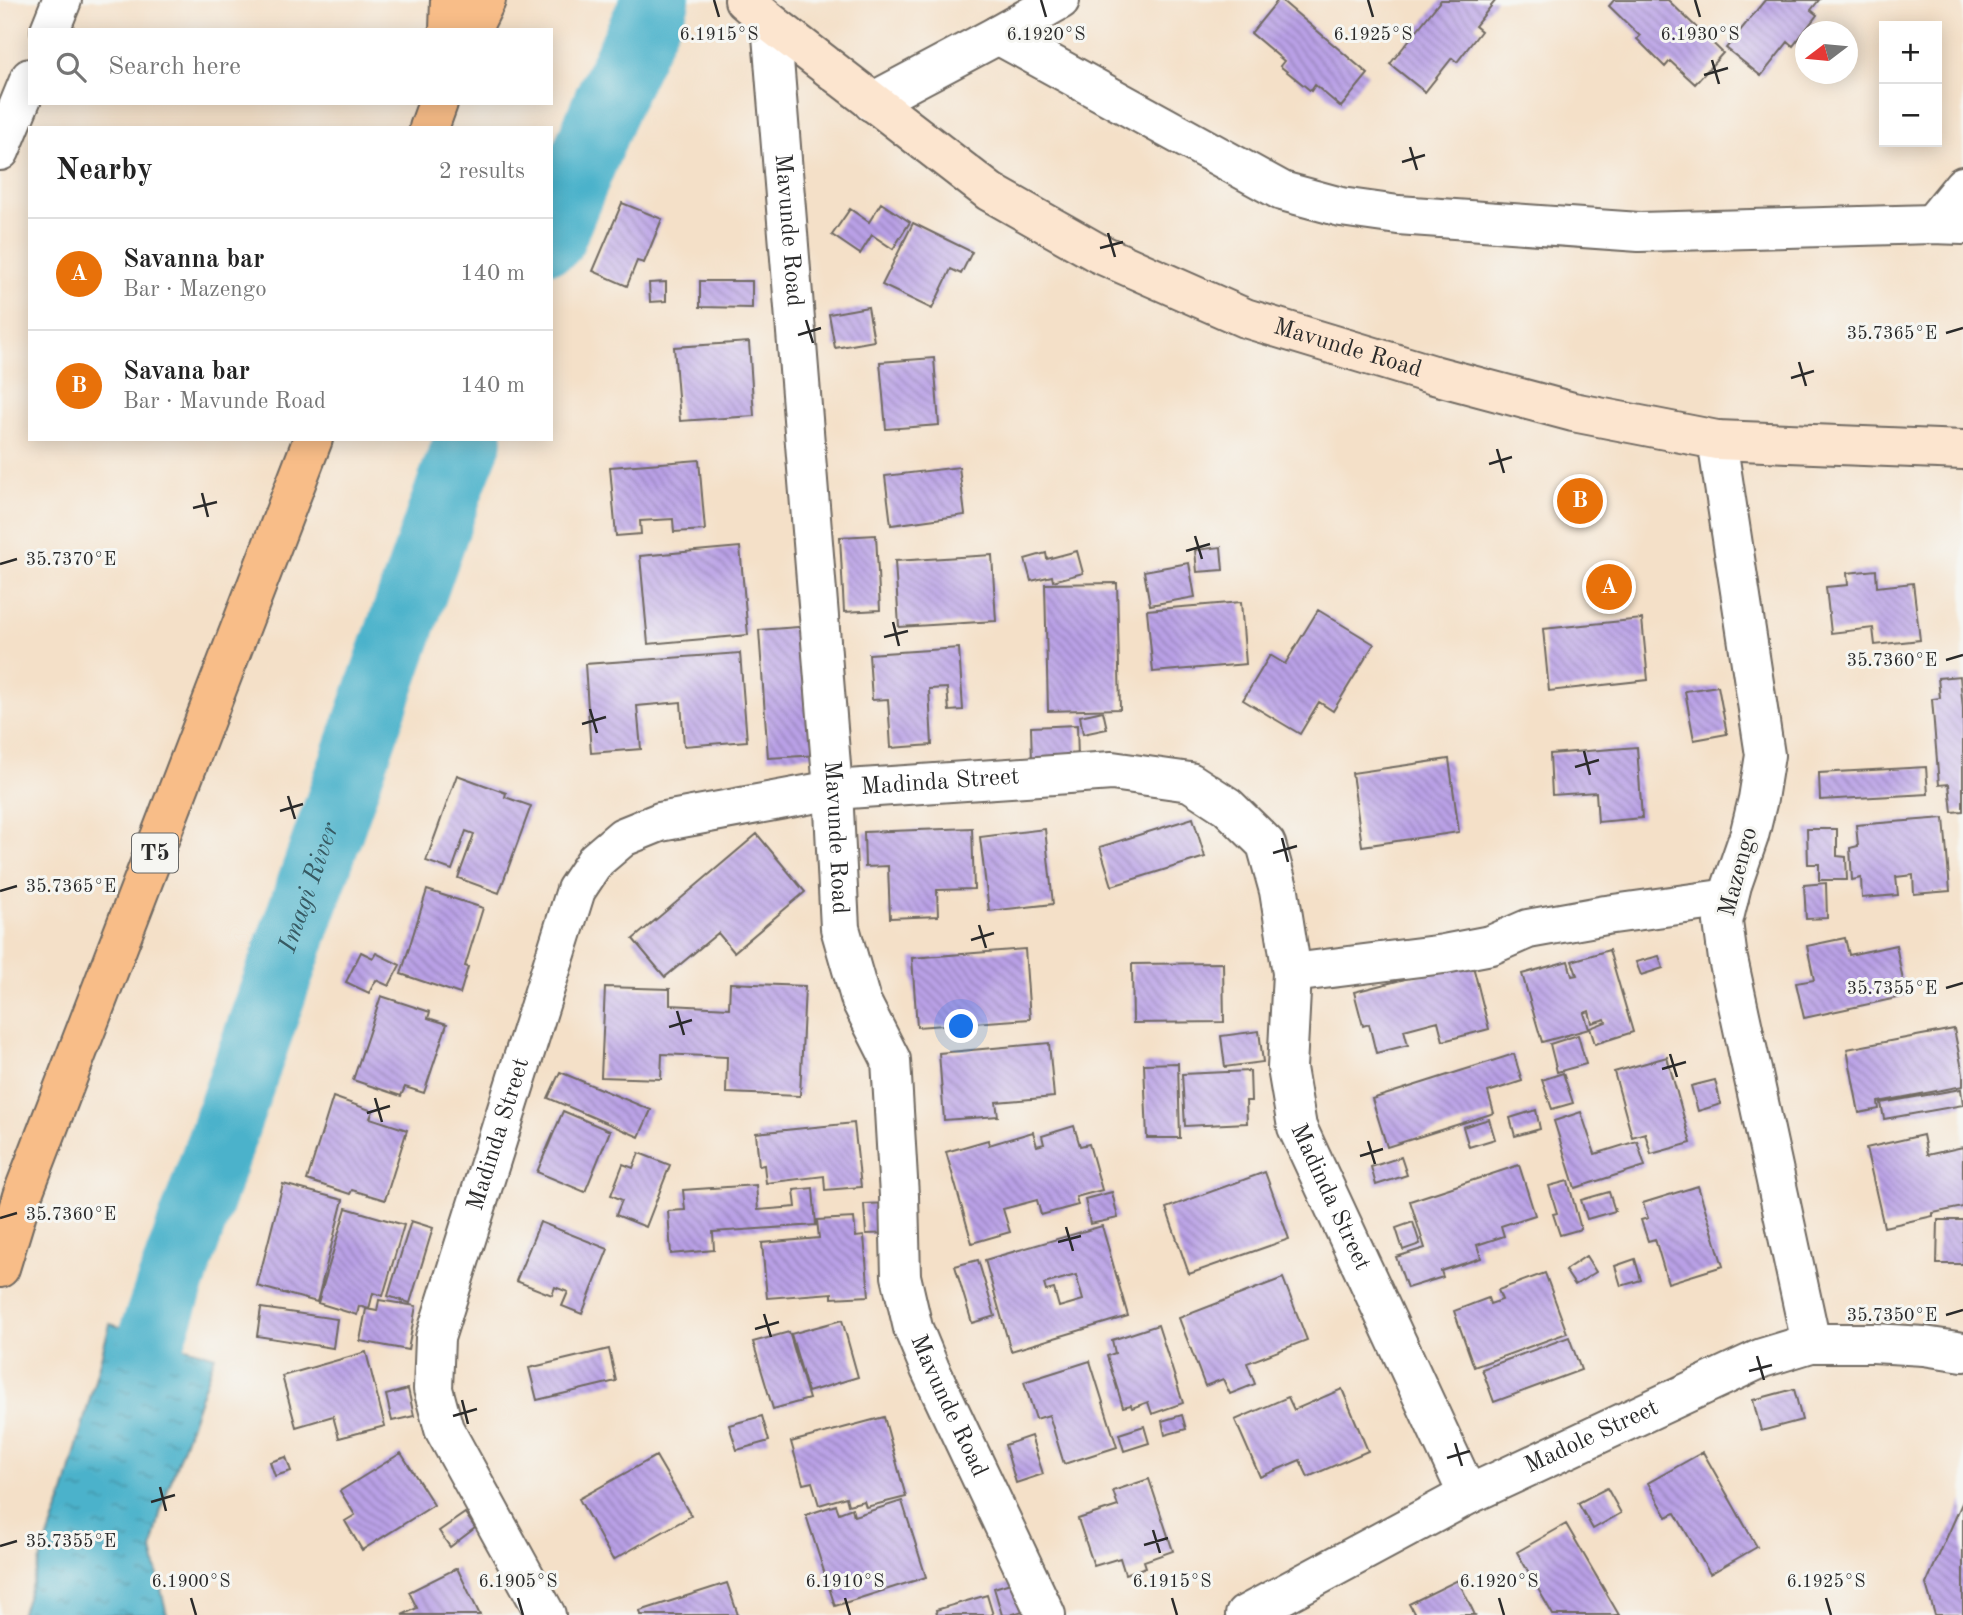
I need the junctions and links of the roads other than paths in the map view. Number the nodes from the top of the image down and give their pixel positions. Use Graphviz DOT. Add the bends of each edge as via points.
graph roads {
  1 [pos="62,0"];
  2 [pos="450,0"];
  3 [pos="486,0"];
  4 [pos="1060,0"];
  5 [pos="757,12"];
  6 [pos="51,28"];
  7 [pos="449,28"];
  8 [pos="472,28"];
  9 [pos="998,35"];
  10 [pos="28,83"];
  11 [pos="872,102"];
  12 [pos="437,105"];
  13 [pos="430,126"];
  14 [pos="0,151"];
  15 [pos="1963,186"];
  16 [pos="1947,225"];
  17 [pos="1717,440"];
  18 [pos="312,441"];
  19 [pos="1963,450"];
  20 [pos="834,790"];
  21 [pos="1729,898"];
  22 [pos="1292,973"];
  23 [pos="11,1200"];
  24 [pos="0,1268"];
  25 [pos="1811,1342"];
  26 [pos="1963,1352"];
  27 [pos="1468,1495"];
  28 [pos="1257,1612"];
  29 [pos="545,1615"];
  30 [pos="1046,1615"];
  1 -- 6 [label="street"];
  2 -- 7 [label="highway"];
  3 -- 8 [label="highway"];
  4 -- 9 [label="street"];
  5 -- 11 [label="street, Mavunde Road"];
  5 -- 20 [label="street, Mavunde Road"];
  9 -- 11 [label="street"];
  9 -- 16 [label="street" via="1282,191 1340,207 1639,232"];
  10 -- 14 [label="street"];
  11 -- 17 [label="street, Mavunde Road" via="990,192 1098,253 1245,318 1573,412"];
  12 -- 13 [label="highway"];
  15 -- 16 [label="street"];
  17 -- 19 [label="street, Mavunde Road"];
  17 -- 21 [label="street, Mazengo" via="1765,755 1749,836"];
  18 -- 23 [label="highway, T5"];
  20 -- 22 [label="street, Madinda Street" via="1112,771 1190,782 1227,806 1266,844"];
  20 -- 29 [label="street, Madinda Street" via="660,822 623,837 596,860 576,890 435,1338 433,1389 444,1429"];
  20 -- 30 [label="street, Mavunde Road" via="840,928 861,1001 891,1060 901,1276 913,1328"];
  21 -- 22 [label="street" via="1528,929 1491,945 1444,954"];
  21 -- 25 [label="street, Mazengo" via="1723,922 1728,959"];
  22 -- 27 [label="street, Madinda Street" via="1287,1068 1297,1127"];
  23 -- 24 [label="highway, T5"];
  25 -- 26 [label="street, Madole Street"];
  25 -- 27 [label="street, Madole Street" via="1762,1358"];
  27 -- 28 [label="street, Madole Street"];
}
